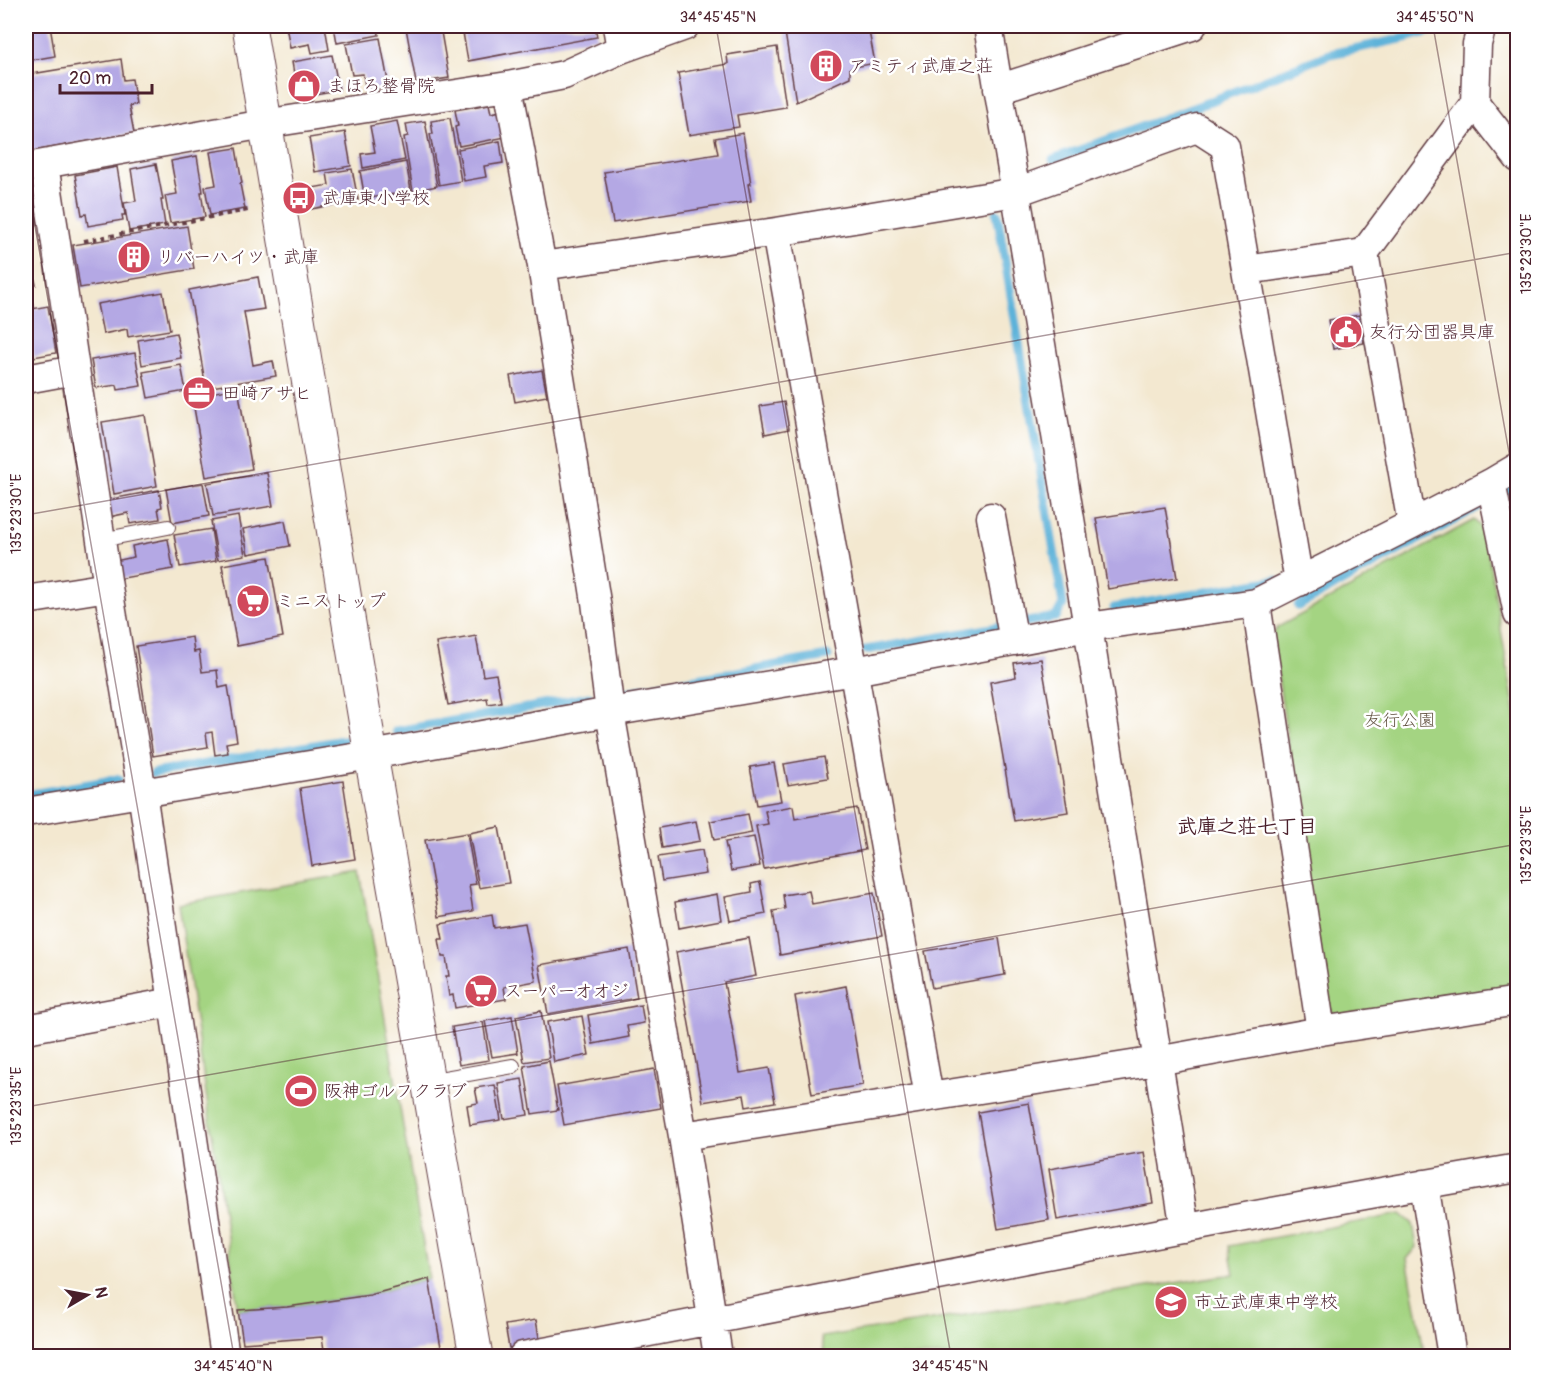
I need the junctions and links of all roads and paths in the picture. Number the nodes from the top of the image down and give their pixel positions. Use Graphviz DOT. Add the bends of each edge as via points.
graph roads {
  1 [pos="249,26"];
  2 [pos="685,26"];
  3 [pos="988,26"];
  4 [pos="1191,26"];
  5 [pos="1482,26"];
  6 [pos="619,37"];
  7 [pos="508,86"];
  8 [pos="999,89"];
  9 [pos="1475,103"];
  10 [pos="264,124"];
  11 [pos="1518,158"];
  12 [pos="35,165"];
  13 [pos="1016,192"];
  14 [pos="258,208"];
  15 [pos="776,232"];
  16 [pos="57,246"];
  17 [pos="1364,253"];
  18 [pos="542,266"];
  19 [pos="1246,270"];
  20 [pos="75,370"];
  21 [pos="26,379"];
  22 [pos="1518,467"];
  23 [pos="1491,483"];
  24 [pos="991,517"];
  25 [pos="1412,524"];
  26 [pos="168,527"];
  27 [pos="101,540"];
  28 [pos="1299,582"];
  29 [pos="108,587"];
  30 [pos="26,600"];
  31 [pos="1256,603"];
  32 [pos="1517,607"];
  33 [pos="1088,627"];
  34 [pos="1012,630"];
  35 [pos="854,671"];
  36 [pos="610,712"];
  37 [pos="371,755"];
  38 [pos="142,792"];
  39 [pos="26,812"];
  40 [pos="1518,1001"];
  41 [pos="173,1002"];
  42 [pos="26,1029"];
  43 [pos="1322,1031"];
  44 [pos="1157,1061"];
  45 [pos="513,1066"];
  46 [pos="428,1081"];
  47 [pos="929,1097"];
  48 [pos="683,1136"];
  49 [pos="1518,1168"];
  50 [pos="1424,1184"];
  51 [pos="1185,1229"];
  52 [pos="713,1321"];
  53 [pos="225,1356"];
  54 [pos="476,1356"];
  55 [pos="523,1356"];
  56 [pos="718,1356"];
  57 [pos="1452,1356"];
  1 -- 10 [label="street"];
  2 -- 6 [label="street"];
  3 -- 8 [label="street"];
  4 -- 8 [label="street"];
  5 -- 9 [label="street" via="1477,44"];
  6 -- 7 [label="street" via="564,75"];
  7 -- 10 [label="street"];
  7 -- 18 [label="street"];
  8 -- 13 [label="street"];
  9 -- 11 [label="street"];
  9 -- 17 [label="street"];
  10 -- 12 [label="street"];
  10 -- 37 [label="street"];
  12 -- 16 [label="street"];
  13 -- 15 [label="street"];
  13 -- 19 [label="street" via="1197,128 1225,146"];
  13 -- 33 [label="street"];
  14 -- 16 [label="path"];
  15 -- 18 [label="street"];
  15 -- 35 [label="street"];
  16 -- 20 [label="street"];
  17 -- 19 [label="street"];
  17 -- 25 [label="street"];
  18 -- 36 [label="street"];
  19 -- 28 [label="street"];
  20 -- 21 [label="street"];
  20 -- 27 [label="street"];
  22 -- 23 [label="street"];
  23 -- 25 [label="street"];
  23 -- 32 [label="street"];
  24 -- 34 [label="street"];
  25 -- 28 [label="street"];
  26 -- 27 [label="lane"];
  27 -- 29 [label="street"];
  28 -- 31 [label="street"];
  29 -- 30 [label="street"];
  29 -- 38 [label="street"];
  31 -- 33 [label="street"];
  31 -- 43 [label="street"];
  33 -- 34 [label="street"];
  33 -- 44 [label="street"];
  34 -- 35 [label="street"];
  35 -- 36 [label="street"];
  35 -- 47 [label="street"];
  36 -- 37 [label="street"];
  36 -- 48 [label="street"];
  37 -- 38 [label="street"];
  37 -- 46 [label="street"];
  38 -- 39 [label="street"];
  38 -- 41 [label="street"];
  40 -- 43 [label="street"];
  41 -- 42 [label="street"];
  41 -- 53 [label="street"];
  43 -- 44 [label="street"];
  44 -- 47 [label="street"];
  44 -- 51 [label="street"];
  45 -- 46 [label="lane"];
  46 -- 54 [label="street"];
  47 -- 48 [label="street"];
  48 -- 52 [label="street"];
  49 -- 50 [label="street"];
  50 -- 51 [label="street"];
  50 -- 57 [label="street"];
  51 -- 52 [label="street"];
  52 -- 55 [label="street"];
  52 -- 56 [label="street"];
}
